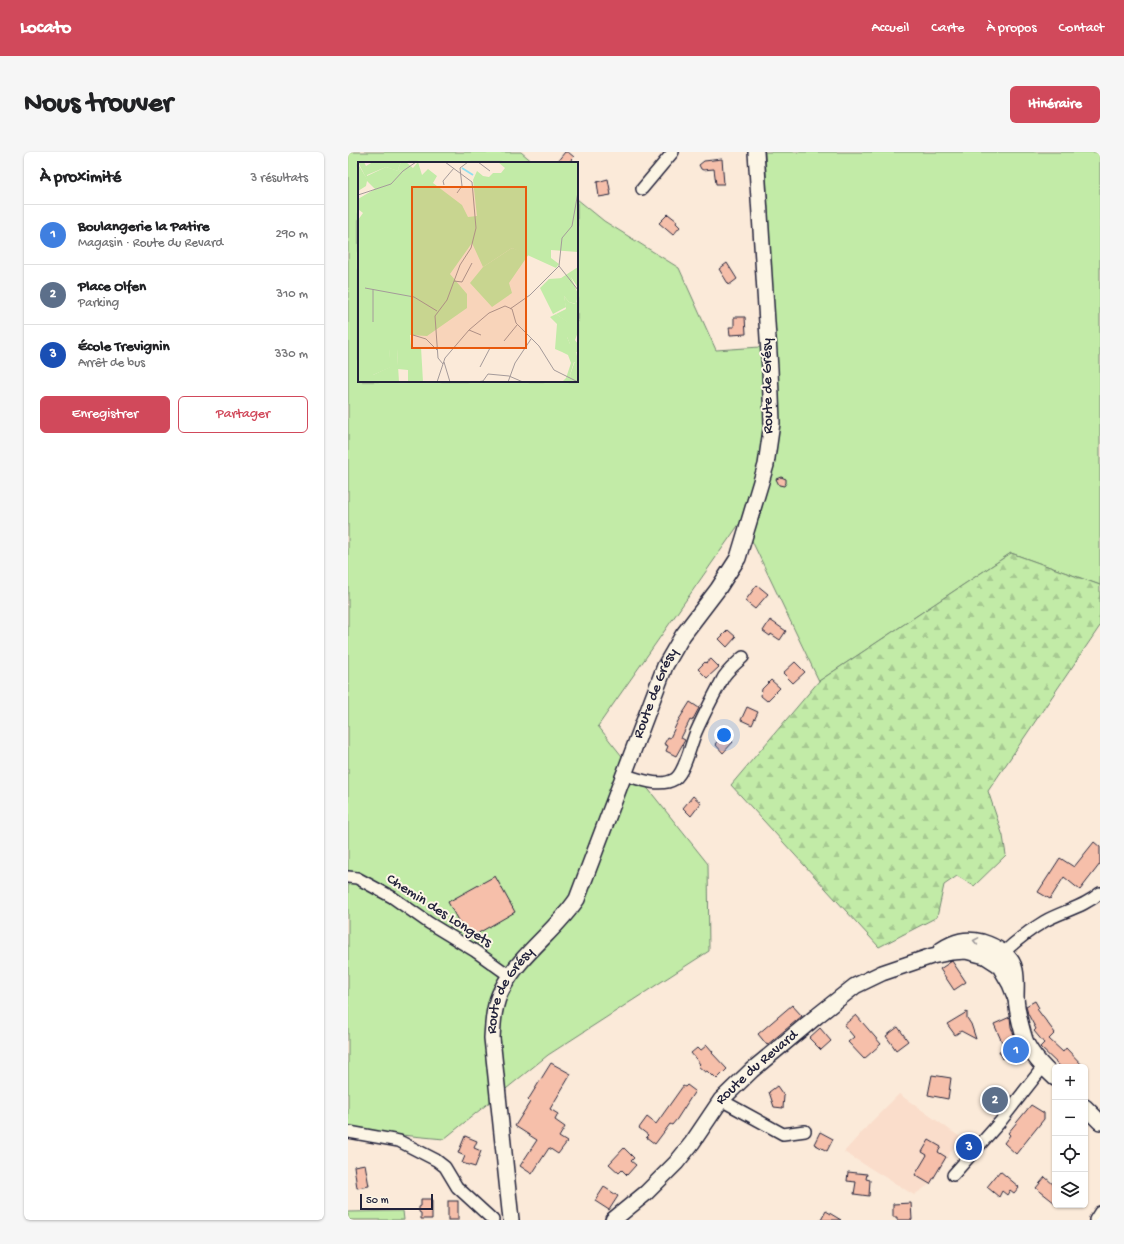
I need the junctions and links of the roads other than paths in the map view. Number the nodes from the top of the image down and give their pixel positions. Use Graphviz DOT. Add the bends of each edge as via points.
graph roads {
  1 [pos="674,152"];
  2 [pos="756,152"];
  3 [pos="642,189"];
  4 [pos="743,657"];
  5 [pos="625,775"];
  6 [pos="348,877"];
  7 [pos="1100,893"];
  8 [pos="999,957"];
  9 [pos="510,976"];
  10 [pos="1043,1067"];
  11 [pos="1052,1075"];
  12 [pos="721,1100"];
  13 [pos="1088,1110"];
  14 [pos="1100,1122"];
  15 [pos="805,1130"];
  16 [pos="349,1132"];
  17 [pos="953,1175"];
  18 [pos="1100,1212"];
  19 [pos="492,1220"];
  20 [pos="511,1220"];
  21 [pos="613,1220"];
  22 [pos="1094,1220"];
  1 -- 3 [label="street"];
  2 -- 5 [label="main road, Route de Grésy" via="772,423 766,465 738,558 683,634 665,666"];
  4 -- 5 [label="street" via="723,678 682,770 676,778 658,782"];
  5 -- 9 [label="main road, Route de Grésy" via="577,899 567,914"];
  6 -- 9 [label="street, Chemin des Longets" via="357,878 392,897 429,923 475,950"];
  7 -- 8 [label="street" via="1091,900 1045,921"];
  8 -- 10 [label="main road, Route du Revard" via="1015,968 1016,999 1021,1027 1033,1055"];
  8 -- 12 [label="main road, Route du Revard" via="988,944 965,940 932,956 882,973 855,986 752,1070"];
  9 -- 20 [label="main road, Route de Grésy" via="501,990 495,1008 492,1038"];
  10 -- 11 [label="main road, Route du Revard"];
  10 -- 17 [label="street" via="1000,1122"];
  12 -- 15 [label="street" via="783,1134"];
  12 -- 21 [label="main road, Route du Revard" via="676,1163 658,1182"];
  13 -- 14 [label="main road"];
  16 -- 19 [label="street" via="399,1141 436,1160 445,1167 457,1187"];
  18 -- 22 [label="street"];
}
